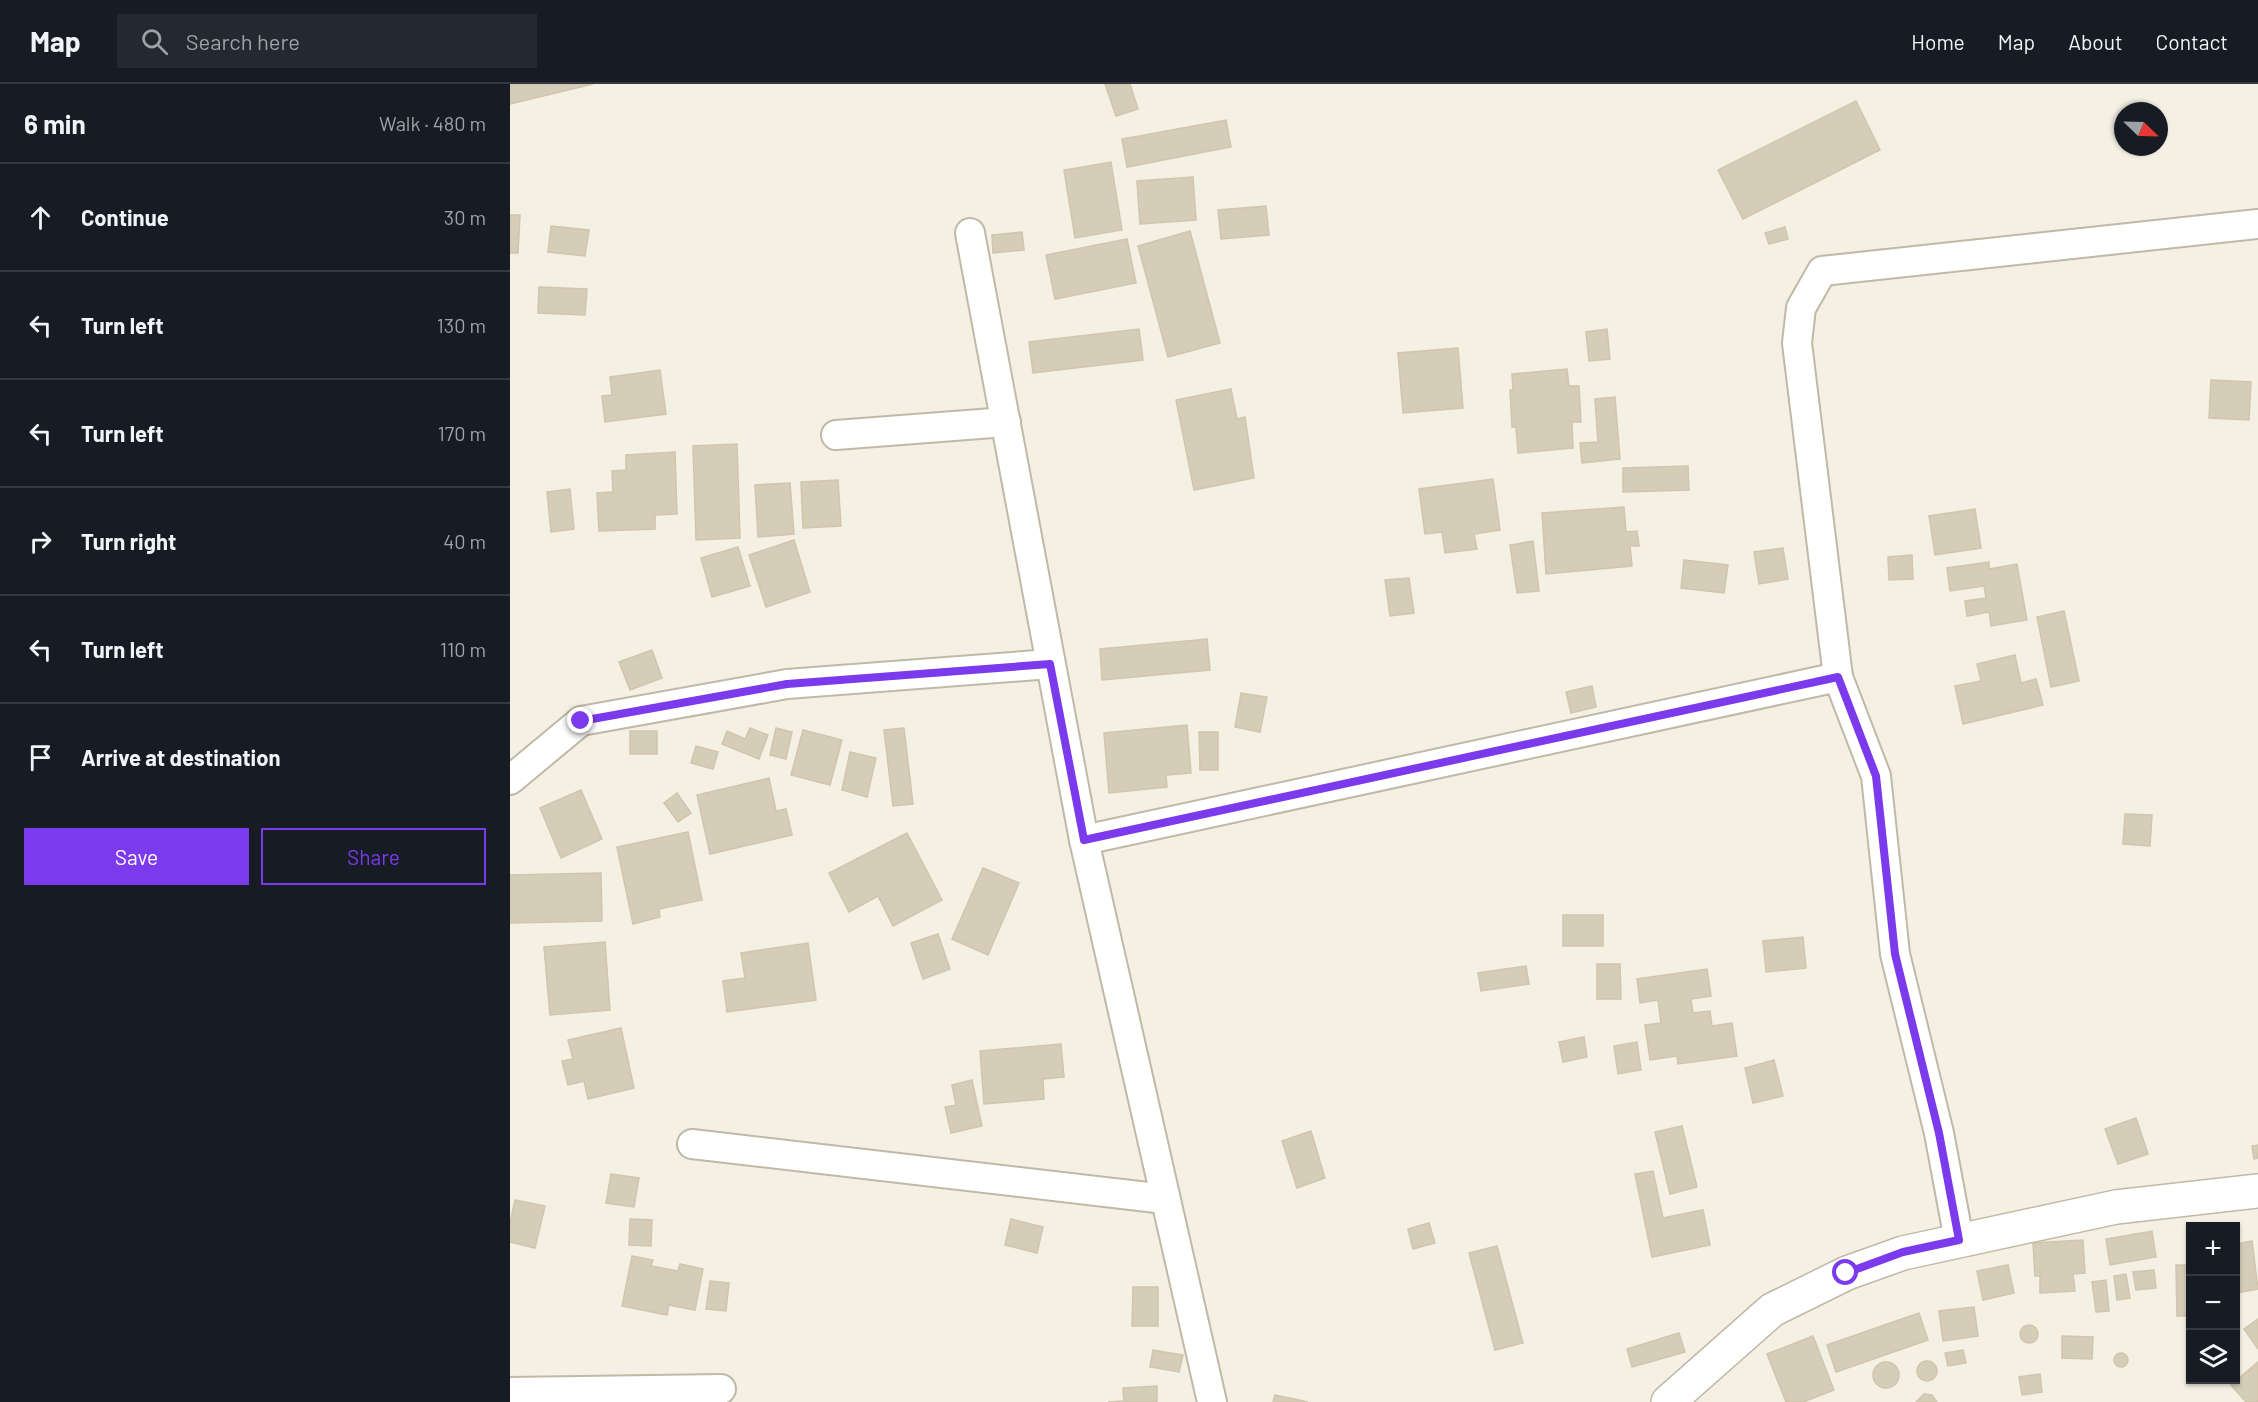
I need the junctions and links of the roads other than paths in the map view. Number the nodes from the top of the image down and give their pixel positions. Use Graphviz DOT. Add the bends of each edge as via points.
graph roads {
  1 [pos="2258,225"];
  2 [pos="970,233"];
  3 [pos="1005,422"];
  4 [pos="836,435"];
  5 [pos="1050,664"];
  6 [pos="1838,677"];
  7 [pos="510,780"];
  8 [pos="1084,840"];
  9 [pos="692,1144"];
  10 [pos="2258,1191"];
  11 [pos="1165,1199"];
  12 [pos="1959,1240"];
  13 [pos="721,1389"];
  14 [pos="510,1392"];
  15 [pos="1212,1402"];
  16 [pos="1668,1402"];
  1 -- 6 [label="street" via="1822,271 1801,308 1797,343"];
  2 -- 3 [label="street"];
  3 -- 4 [label="street"];
  3 -- 5 [label="street"];
  5 -- 7 [label="street" via="787,684 581,721"];
  5 -- 8 [label="street"];
  6 -- 8 [label="street"];
  6 -- 12 [label="street" via="1876,776 1895,954 1939,1133"];
  8 -- 11 [label="street"];
  9 -- 11 [label="street"];
  10 -- 12 [label="street" via="2116,1206"];
  11 -- 15 [label="street"];
  12 -- 16 [label="street" via="1903,1252 1846,1273 1772,1310"];
  13 -- 14 [label="street"];
}
